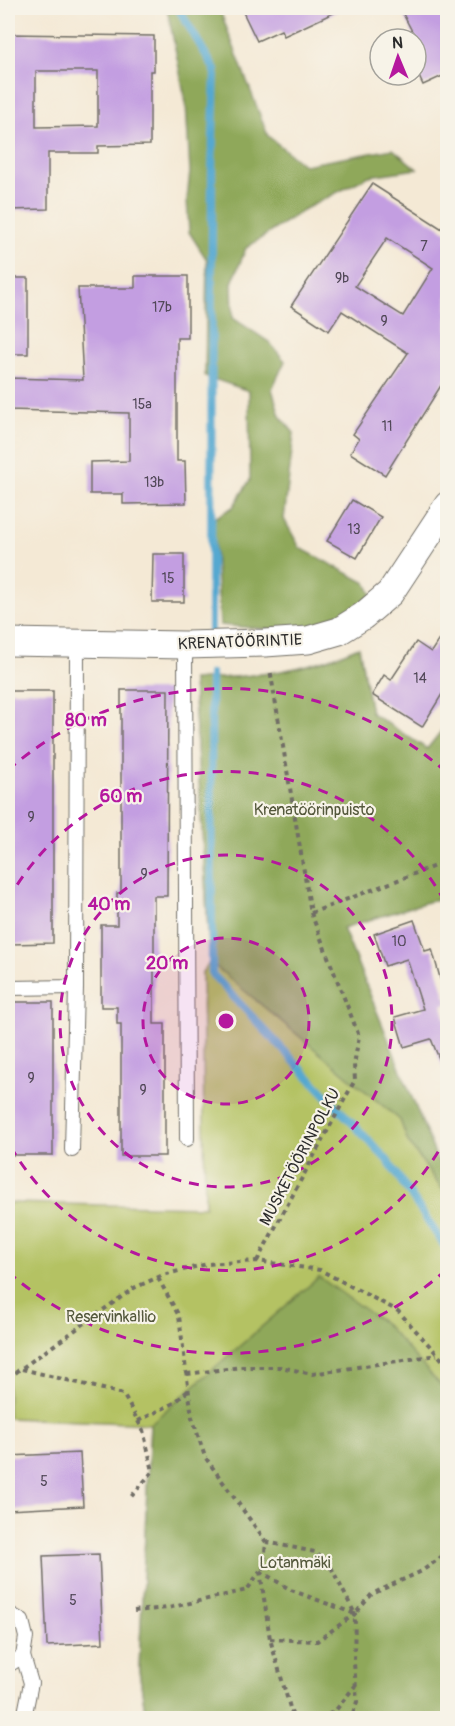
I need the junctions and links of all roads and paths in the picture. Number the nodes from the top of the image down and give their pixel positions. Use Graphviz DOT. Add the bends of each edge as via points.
graph roads {
  1 [pos="447,505"];
  2 [pos="8,642"];
  3 [pos="265,643"];
  4 [pos="77,644"];
  5 [pos="185,645"];
  6 [pos="447,861"];
  7 [pos="311,913"];
  8 [pos="76,987"];
  9 [pos="8,988"];
  10 [pos="187,1139"];
  11 [pos="72,1150"];
  12 [pos="257,1261"];
  13 [pos="158,1278"];
  14 [pos="437,1355"];
  15 [pos="447,1366"];
  16 [pos="21,1369"];
  17 [pos="187,1374"];
  18 [pos="8,1378"];
  19 [pos="189,1391"];
  20 [pos="138,1421"];
  21 [pos="130,1498"];
  22 [pos="266,1542"];
  23 [pos="447,1552"];
  24 [pos="262,1572"];
  25 [pos="134,1611"];
  26 [pos="8,1613"];
  27 [pos="355,1614"];
  28 [pos="270,1639"];
  29 [pos="23,1656"];
  30 [pos="10,1664"];
  31 [pos="356,1686"];
  32 [pos="24,1719"];
  33 [pos="293,1719"];
  34 [pos="321,1719"];
  35 [pos="351,1719"];
  1 -- 3 [label="street, KRENATÖÖRINTIE" via="390,593 363,616 339,631 308,640"];
  2 -- 4 [label="street, KRENATÖÖRINTIE"];
  3 -- 5 [label="street, KRENATÖÖRINTIE"];
  3 -- 7 [label="path, MUSKETÖÖRINPOLKU"];
  4 -- 5 [label="street, KRENATÖÖRINTIE"];
  4 -- 8 [label="lane"];
  5 -- 10 [label="lane"];
  6 -- 7 [label="path"];
  7 -- 12 [label="path, MUSKETÖÖRINPOLKU" via="359,1036 355,1080"];
  8 -- 9 [label="lane"];
  8 -- 11 [label="lane"];
  12 -- 13 [label="path" via="207,1264"];
  12 -- 14 [label="path" via="320,1269 398,1311"];
  13 -- 16 [label="path" via="103,1308"];
  13 -- 17 [label="path" via="179,1316"];
  14 -- 15 [label="path"];
  14 -- 17 [label="path" via="312,1374 281,1367 242,1367"];
  16 -- 18 [label="path"];
  16 -- 20 [label="path" via="123,1394"];
  17 -- 19 [label="path"];
  19 -- 20 [label="path"];
  19 -- 22 [label="path" via="192,1417 205,1457"];
  20 -- 21 [label="path" via="153,1471"];
  22 -- 24 [label="path"];
  22 -- 27 [label="path" via="315,1552 331,1567"];
  23 -- 27 [label="path" via="422,1571 372,1594"];
  24 -- 25 [label="path" via="247,1590 168,1608"];
  24 -- 27 [label="path" via="291,1590"];
  24 -- 28 [label="path"];
  26 -- 29 [label="lane" via="22,1621 25,1628"];
  27 -- 28 [label="path" via="317,1641"];
  27 -- 31 [label="path"];
  28 -- 33 [label="path"];
  29 -- 30 [label="lane"];
  29 -- 32 [label="lane" via="30,1683"];
  31 -- 34 [label="path" via="335,1711"];
  31 -- 35 [label="path" via="357,1702"];
}
